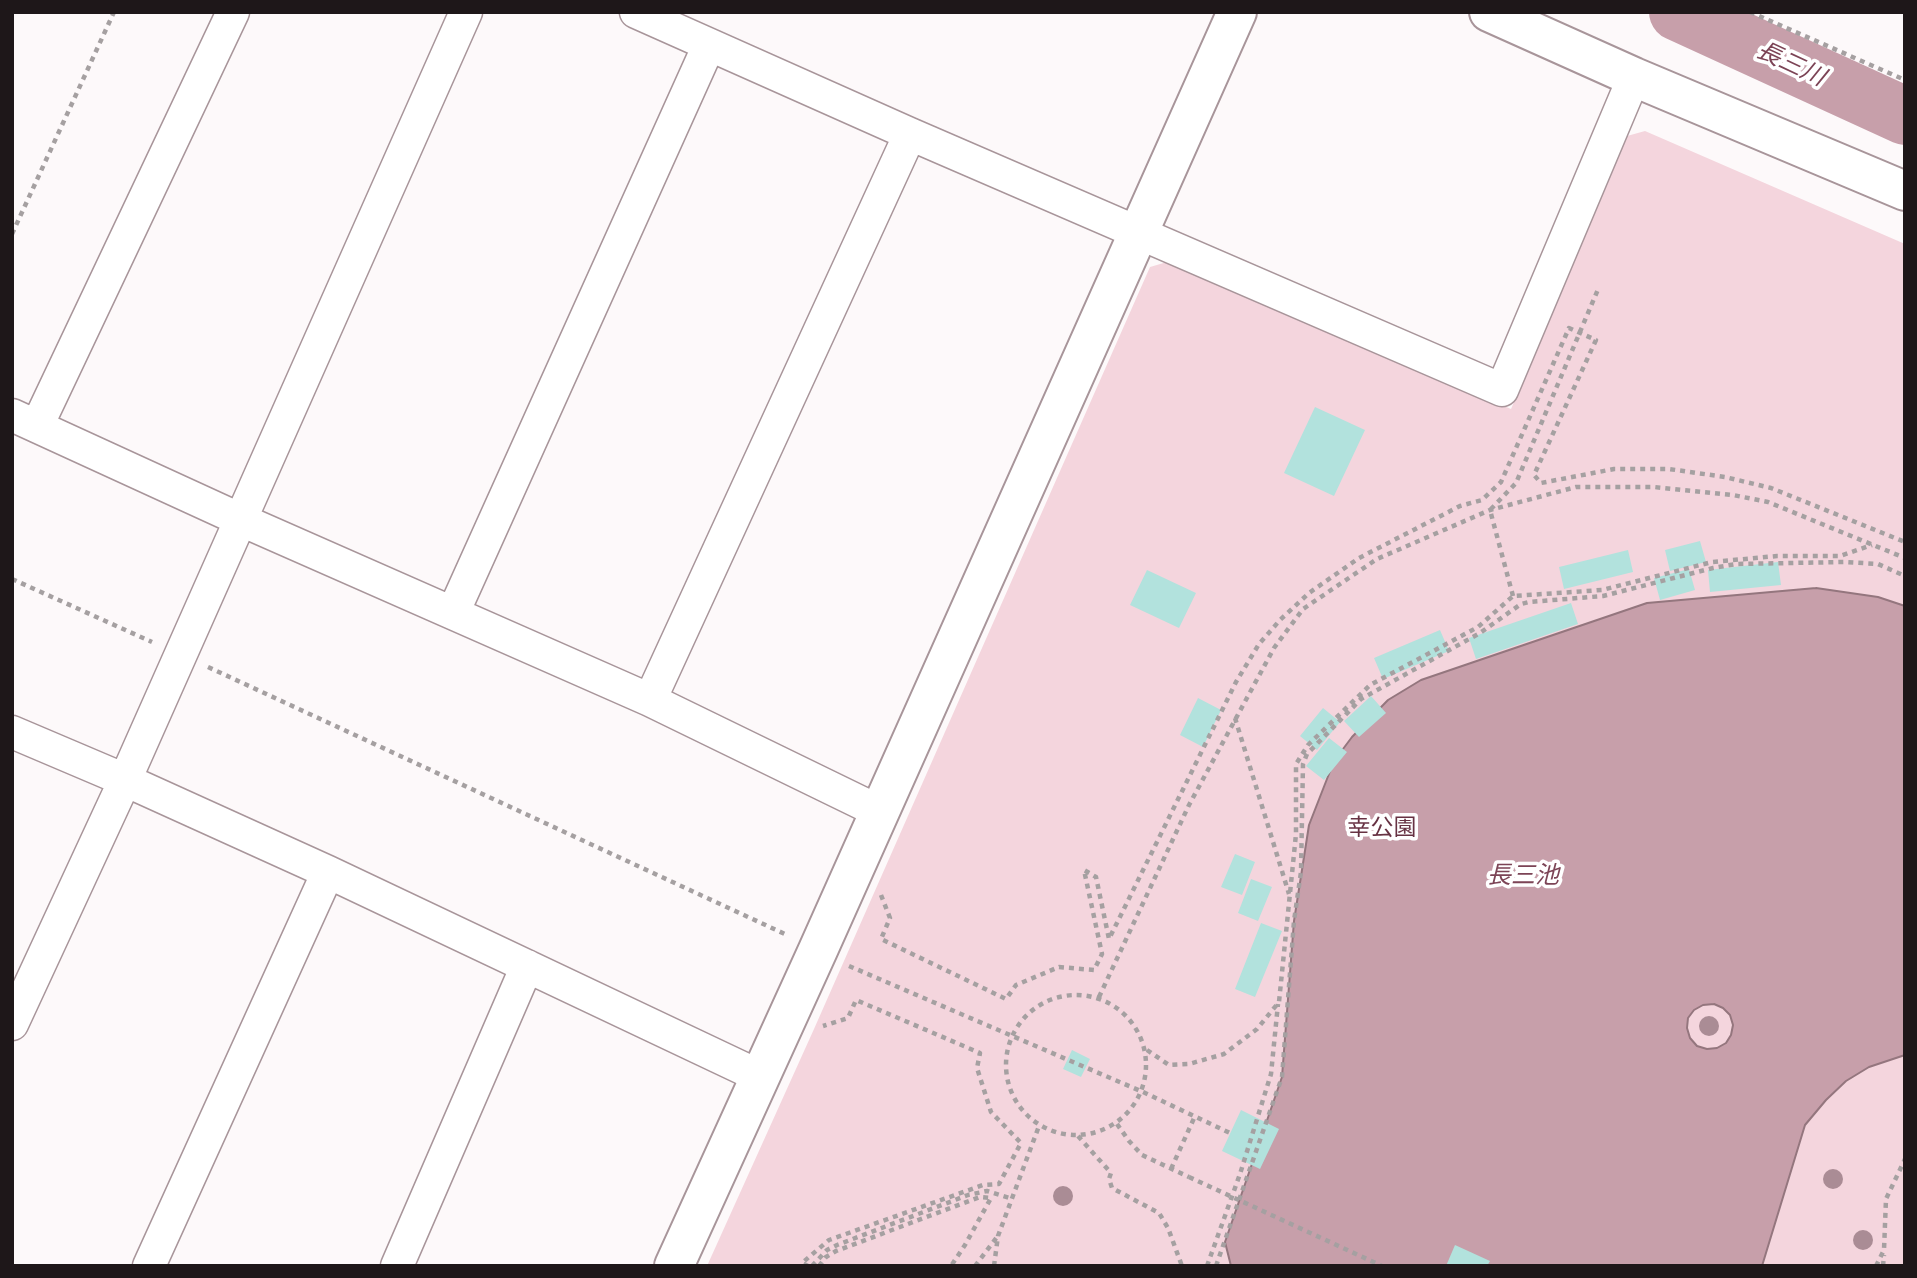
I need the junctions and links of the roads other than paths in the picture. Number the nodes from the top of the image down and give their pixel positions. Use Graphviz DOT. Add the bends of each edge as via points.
graph roads {
  1 [pos="233,12"];
  2 [pos="466,12"];
  3 [pos="636,12"];
  4 [pos="1237,12"];
  5 [pos="1489,12"];
  6 [pos="709,45"];
  7 [pos="1634,78"];
  8 [pos="910,134"];
  9 [pos="1905,191"];
  10 [pos="1137,231"];
  11 [pos="25,420"];
  12 [pos="239,519"];
  13 [pos="453,613"];
  14 [pos="650,701"];
  15 [pos="12,732"];
  16 [pos="125,780"];
  17 [pos="878,811"];
  18 [pos="328,872"];
  19 [pos="527,966"];
  20 [pos="12,1024"];
  21 [pos="759,1076"];
  22 [pos="149,1266"];
  23 [pos="397,1266"];
  24 [pos="674,1266"];
  1 -- 11 [label="street"];
  2 -- 12 [label="street"];
  3 -- 6 [label="street"];
  4 -- 10 [label="street"];
  5 -- 7 [label="street"];
  6 -- 8 [label="street"];
  6 -- 13 [label="street"];
  7 -- 9 [label="street"];
  7 -- 10 [label="street" via="1502,390"];
  8 -- 10 [label="street"];
  8 -- 14 [label="street"];
  10 -- 17 [label="street"];
  11 -- 12 [label="street"];
  12 -- 13 [label="street"];
  12 -- 16 [label="street"];
  13 -- 14 [label="street"];
  14 -- 17 [label="street"];
  15 -- 16 [label="street"];
  16 -- 18 [label="street"];
  16 -- 20 [label="street"];
  17 -- 21 [label="street"];
  18 -- 19 [label="street"];
  18 -- 22 [label="street"];
  19 -- 21 [label="street"];
  19 -- 23 [label="street"];
  21 -- 24 [label="street"];
}
